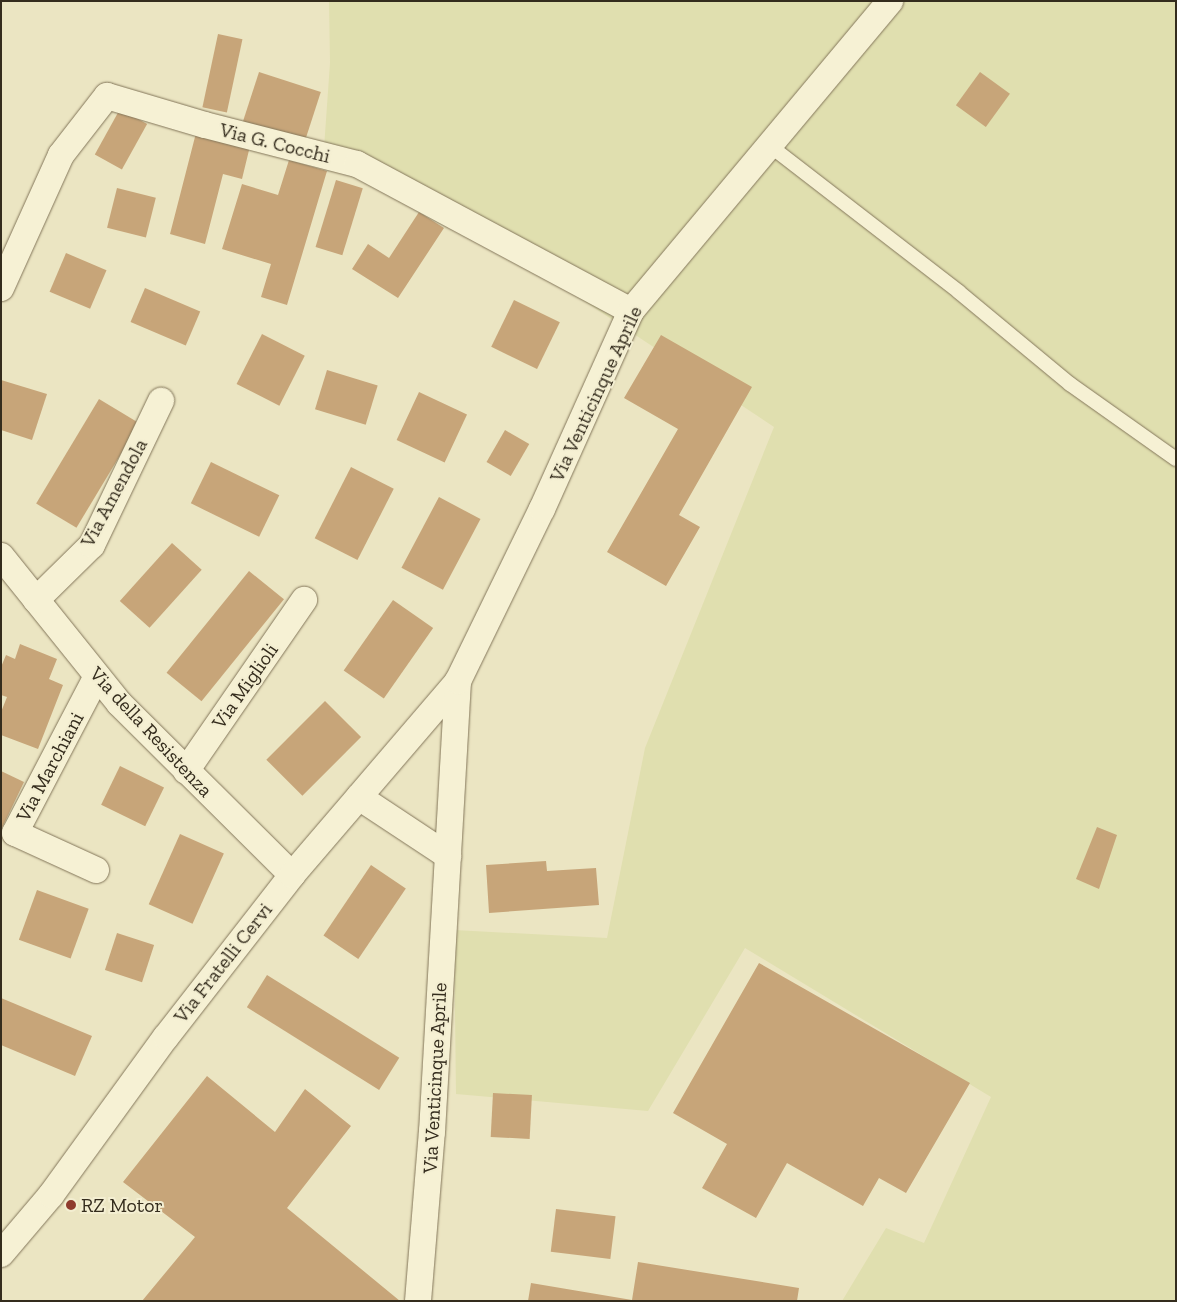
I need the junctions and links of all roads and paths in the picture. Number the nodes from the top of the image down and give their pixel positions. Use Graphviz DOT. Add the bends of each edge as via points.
graph roads {
  1 [pos="890,1"];
  2 [pos="769,145"];
  3 [pos="1,288"];
  4 [pos="631,311"];
  5 [pos="161,401"];
  6 [pos="1176,460"];
  7 [pos="1,556"];
  8 [pos="36,600"];
  9 [pos="304,600"];
  10 [pos="97,676"];
  11 [pos="458,681"];
  12 [pos="186,771"];
  13 [pos="358,797"];
  14 [pos="448,856"];
  15 [pos="96,870"];
  16 [pos="292,875"];
  17 [pos="1,1254"];
  18 [pos="418,1301"];
  1 -- 2 [label="street, Via Venticinque Aprile"];
  2 -- 4 [label="street, Via Venticinque Aprile"];
  2 -- 6 [label="lane" via="959,292 1070,384"];
  3 -- 4 [label="street, Via G. Cocchi" via="61,155 108,96 357,164"];
  4 -- 11 [label="street, Via Venticinque Aprile" via="542,509"];
  5 -- 8 [label="street, Via Amendola" via="92,545"];
  7 -- 8 [label="street, Via della Resistenza"];
  8 -- 10 [label="street, Via della Resistenza"];
  9 -- 12 [label="street, Via Miglioli"];
  10 -- 12 [label="street, Via della Resistenza" via="118,703"];
  10 -- 15 [label="street, Via Marchiani" via="15,833"];
  11 -- 13 [label="street, Via Fratelli Cervi"];
  11 -- 14 [label="street, Via Venticinque Aprile"];
  12 -- 16 [label="street, Via della Resistenza"];
  13 -- 14 [label="street"];
  13 -- 16 [label="street, Via Fratelli Cervi"];
  14 -- 18 [label="street, Via Venticinque Aprile" via="431,1151"];
  16 -- 17 [label="street, Via Fratelli Cervi" via="166,1036 51,1195"];
}
